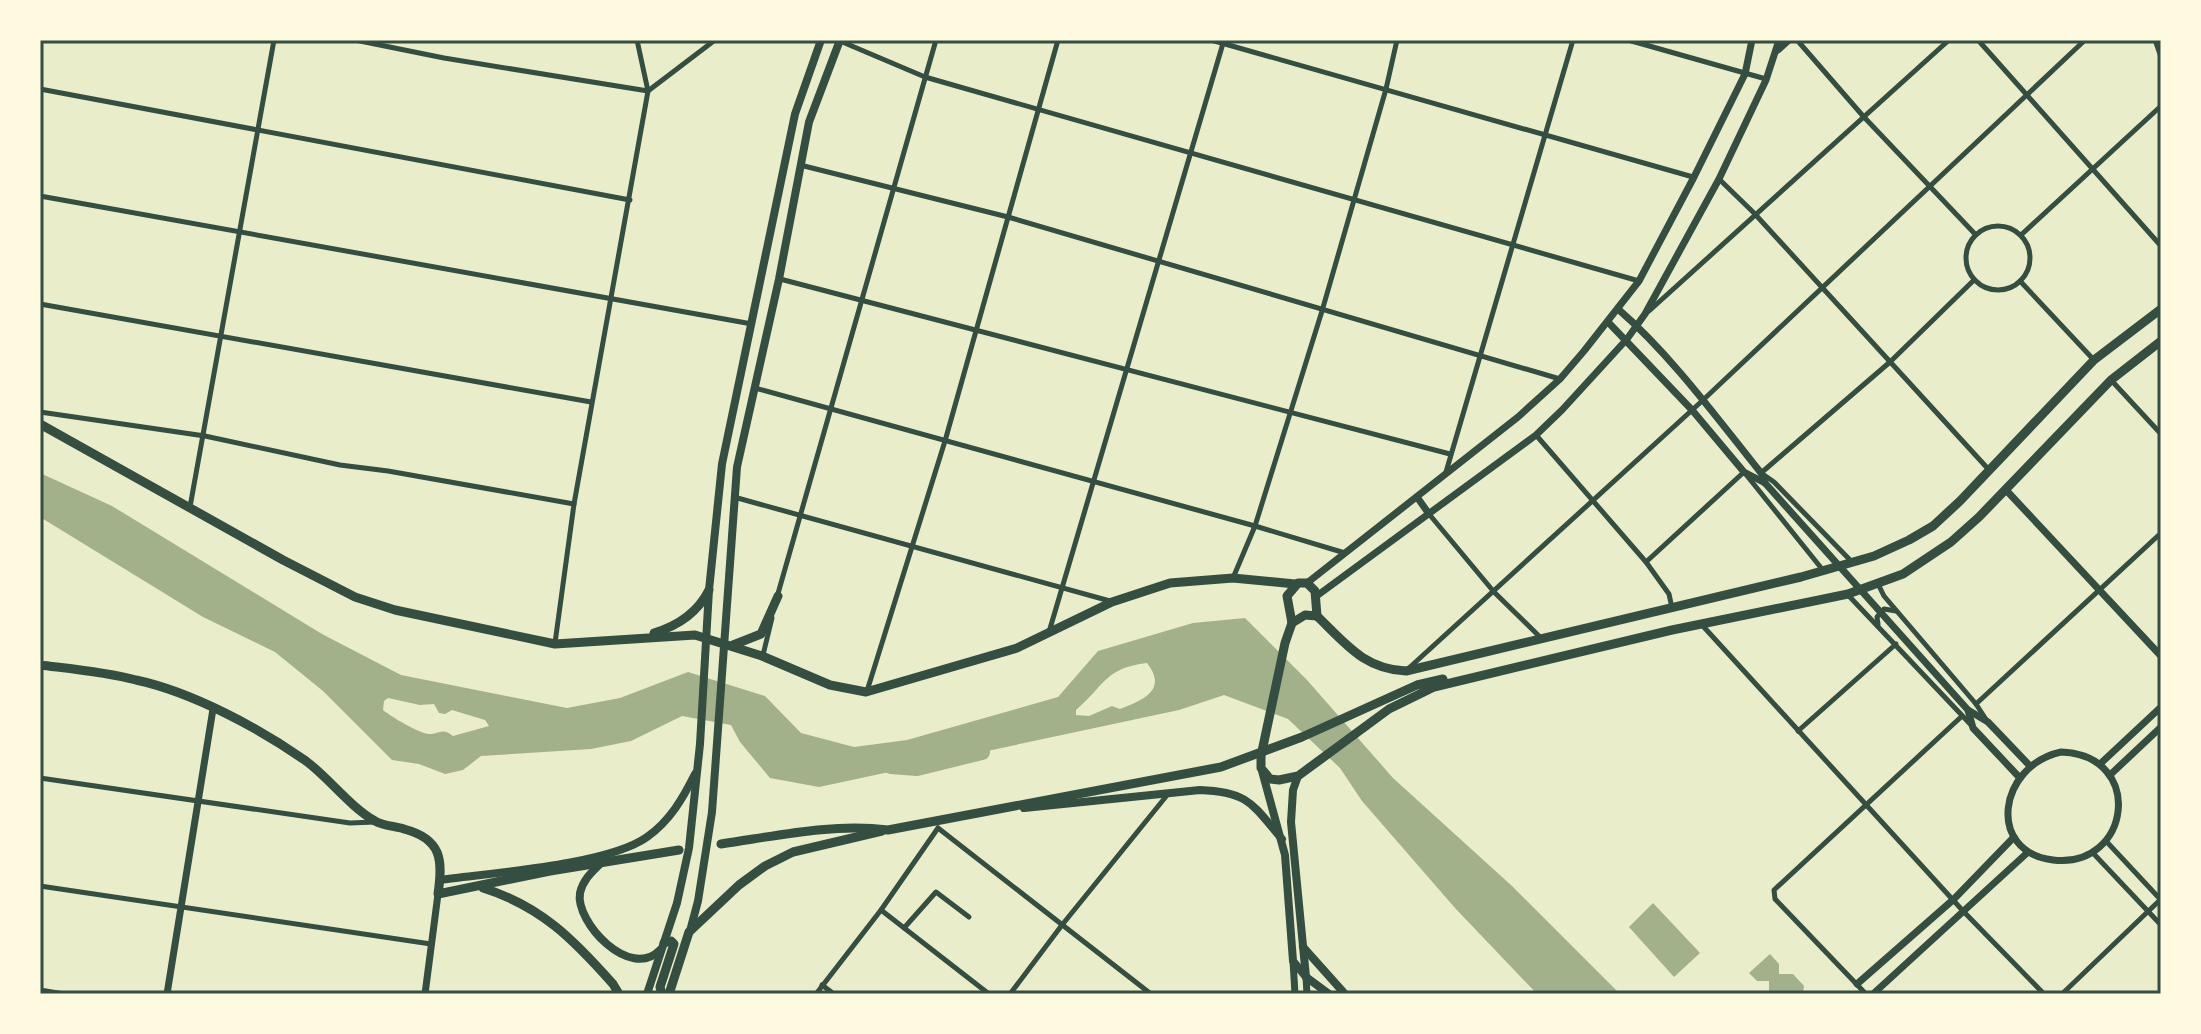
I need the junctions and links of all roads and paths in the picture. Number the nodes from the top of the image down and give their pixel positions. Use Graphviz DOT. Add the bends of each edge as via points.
graph roads {
  1 [pos="274,40"];
  2 [pos="355,40"];
  3 [pos="637,40"];
  4 [pos="715,40"];
  5 [pos="821,40"];
  6 [pos="840,40"];
  7 [pos="936,40"];
  8 [pos="1058,40"];
  9 [pos="1211,40"];
  10 [pos="1397,40"];
  11 [pos="1573,40"];
  12 [pos="1628,40"];
  13 [pos="1752,40"];
  14 [pos="1779,40"];
  15 [pos="1789,40"];
  16 [pos="1797,40"];
  17 [pos="1949,40"];
  18 [pos="1978,40"];
  19 [pos="2085,40"];
  20 [pos="2155,40"];
  21 [pos="1224,42"];
  22 [pos="1778,50"];
  23 [pos="2161,57"];
  24 [pos="1745,74"];
  25 [pos="925,77"];
  26 [pos="1766,80"];
  27 [pos="40,89"];
  28 [pos="1386,89"];
  29 [pos="648,91"];
  30 [pos="2027,94"];
  31 [pos="2161,106"];
  32 [pos="1038,108"];
  33 [pos="795,114"];
  34 [pos="1863,116"];
  35 [pos="810,118"];
  36 [pos="259,130"];
  37 [pos="1544,136"];
  38 [pos="1190,153"];
  39 [pos="799,165"];
  40 [pos="2092,170"];
  41 [pos="1694,177"];
  42 [pos="1719,179"];
  43 [pos="895,187"];
  44 [pos="1931,187"];
  45 [pos="40,196"];
  46 [pos="630,200"];
  47 [pos="1353,200"];
  48 [pos="777,201"];
  49 [pos="793,203"];
  50 [pos="1754,213"];
  51 [pos="1008,217"];
  52 [pos="241,233"];
  53 [pos="1975,234"];
  54 [pos="2021,235"];
  55 [pos="1512,245"];
  56 [pos="2161,246"];
  57 [pos="1158,262"];
  58 [pos="779,279"];
  59 [pos="1974,280"];
  60 [pos="1639,281"];
  61 [pos="2020,281"];
  62 [pos="1822,287"];
  63 [pos="612,298"];
  64 [pos="862,300"];
  65 [pos="40,304"];
  66 [pos="1618,309"];
  67 [pos="2161,309"];
  68 [pos="1322,311"];
  69 [pos="1645,314"];
  70 [pos="1608,322"];
  71 [pos="753,324"];
  72 [pos="1637,326"];
  73 [pos="975,331"];
  74 [pos="222,335"];
  75 [pos="1627,339"];
  76 [pos="2161,341"];
  77 [pos="1479,355"];
  78 [pos="2094,360"];
  79 [pos="1890,362"];
  80 [pos="1126,371"];
  81 [pos="1560,379"];
  82 [pos="2111,380"];
  83 [pos="755,388"];
  84 [pos="1702,401"];
  85 [pos="591,402"];
  86 [pos="832,408"];
  87 [pos="1692,410"];
  88 [pos="40,412"];
  89 [pos="1289,414"];
  90 [pos="40,424"];
  91 [pos="2161,434"];
  92 [pos="1536,435"];
  93 [pos="205,436"];
  94 [pos="945,441"];
  95 [pos="1450,454"];
  96 [pos="722,464"];
  97 [pos="737,467"];
  98 [pos="1990,471"];
  99 [pos="1744,472"];
  100 [pos="1445,473"];
  101 [pos="1761,473"];
  102 [pos="1094,482"];
  103 [pos="1765,483"];
  104 [pos="2006,490"];
  105 [pos="733,497"];
  106 [pos="1414,500"];
  107 [pos="1591,500"];
  108 [pos="574,504"];
  109 [pos="190,508"];
  110 [pos="802,515"];
  111 [pos="1427,516"];
  112 [pos="1255,526"];
  113 [pos="1817,528"];
  114 [pos="2161,533"];
  115 [pos="1802,543"];
  116 [pos="913,546"];
  117 [pos="1345,553"];
  118 [pos="1646,562"];
  119 [pos="1853,562"];
  120 [pos="1823,571"];
  121 [pos="1233,578"];
  122 [pos="1307,583"];
  123 [pos="1295,584"];
  124 [pos="1878,584"];
  125 [pos="1061,589"];
  126 [pos="2098,590"];
  127 [pos="1494,592"];
  128 [pos="709,594"];
  129 [pos="1848,594"];
  130 [pos="1318,595"];
  131 [pos="778,596"];
  132 [pos="1112,602"];
  133 [pos="1672,608"];
  134 [pos="1897,611"];
  135 [pos="1317,616"];
  136 [pos="1292,623"];
  137 [pos="1701,623"];
  138 [pos="1878,626"];
  139 [pos="1049,633"];
  140 [pos="630,639"];
  141 [pos="1543,639"];
  142 [pos="555,644"];
  143 [pos="1896,644"];
  144 [pos="730,646"];
  145 [pos="762,656"];
  146 [pos="2161,656"];
  147 [pos="40,665"];
  148 [pos="1406,671"];
  149 [pos="1470,678"];
  150 [pos="866,692"];
  151 [pos="1976,704"];
  152 [pos="2161,707"];
  153 [pos="213,709"];
  154 [pos="1968,710"];
  155 [pos="1961,717"];
  156 [pos="1988,722"];
  157 [pos="2161,727"];
  158 [pos="1973,728"];
  159 [pos="1798,731"];
  160 [pos="2100,764"];
  161 [pos="699,766"];
  162 [pos="2030,766"];
  163 [pos="1261,768"];
  164 [pos="2110,775"];
  165 [pos="1298,776"];
  166 [pos="2019,777"];
  167 [pos="40,778"];
  168 [pos="1168,793"];
  169 [pos="197,802"];
  170 [pos="1867,806"];
  171 [pos="979,813"];
  172 [pos="376,822"];
  173 [pos="937,825"];
  174 [pos="888,830"];
  175 [pos="2014,837"];
  176 [pos="1282,839"];
  177 [pos="2106,841"];
  178 [pos="721,844"];
  179 [pos="679,850"];
  180 [pos="2092,852"];
  181 [pos="2027,853"];
  182 [pos="602,862"];
  183 [pos="440,880"];
  184 [pos="40,886"];
  185 [pos="480,887"];
  186 [pos="438,894"];
  187 [pos="1954,899"];
  188 [pos="2161,900"];
  189 [pos="180,907"];
  190 [pos="881,910"];
  191 [pos="2148,911"];
  192 [pos="1964,912"];
  193 [pos="969,917"];
  194 [pos="1062,925"];
  195 [pos="2161,925"];
  196 [pos="904,928"];
  197 [pos="689,932"];
  198 [pos="431,944"];
  199 [pos="664,945"];
  200 [pos="1301,945"];
  201 [pos="1293,961"];
  202 [pos="1306,977"];
  203 [pos="1857,984"];
  204 [pos="822,985"];
  205 [pos="40,990"];
  206 [pos="64,994"];
  207 [pos="167,994"];
  208 [pos="425,994"];
  209 [pos="619,994"];
  210 [pos="647,994"];
  211 [pos="662,994"];
  212 [pos="669,994"];
  213 [pos="816,994"];
  214 [pos="834,994"];
  215 [pos="989,994"];
  216 [pos="1010,994"];
  217 [pos="1151,994"];
  218 [pos="1295,994"];
  219 [pos="1307,994"];
  220 [pos="1329,994"];
  221 [pos="1345,994"];
  222 [pos="1866,994"];
  223 [pos="1873,994"];
  224 [pos="2044,994"];
  225 [pos="2062,994"];
  1 -- 36 [label="street"];
  2 -- 29 [label="street"];
  3 -- 29 [label="street"];
  4 -- 29 [label="street"];
  5 -- 33 [label="main road"];
  6 -- 25 [label="street"];
  6 -- 35 [label="main road"];
  7 -- 25 [label="street"];
  8 -- 32 [label="street"];
  9 -- 21 [label="street"];
  10 -- 28 [label="street"];
  11 -- 37 [label="street"];
  12 -- 24 [label="street"];
  13 -- 24 [label="street"];
  14 -- 22 [label="street"];
  15 -- 22 [label="street"];
  16 -- 34 [label="street"];
  17 -- 34 [label="street"];
  18 -- 30 [label="street"];
  19 -- 30 [label="street"];
  20 -- 23 [label="street"];
  21 -- 28 [label="street"];
  21 -- 38 [label="street"];
  22 -- 26 [label="street"];
  24 -- 26 [label="street"];
  24 -- 41 [label="street"];
  25 -- 32 [label="street"];
  25 -- 43 [label="street"];
  26 -- 42 [label="street"];
  27 -- 36 [label="street"];
  28 -- 37 [label="street"];
  28 -- 47 [label="street"];
  29 -- 46 [label="street"];
  30 -- 40 [label="street"];
  30 -- 44 [label="street"];
  31 -- 40 [label="street"];
  32 -- 38 [label="street"];
  32 -- 51 [label="street"];
  33 -- 35 [label="main road"];
  33 -- 48 [label="main road"];
  34 -- 44 [label="street"];
  34 -- 50 [label="street"];
  35 -- 39 [label="main road"];
  36 -- 46 [label="street"];
  36 -- 52 [label="street"];
  37 -- 41 [label="street"];
  37 -- 55 [label="street"];
  38 -- 47 [label="street"];
  38 -- 57 [label="street"];
  39 -- 43 [label="street"];
  39 -- 49 [label="main road"];
  40 -- 54 [label="street"];
  40 -- 56 [label="street"];
  41 -- 60 [label="street"];
  42 -- 50 [label="street"];
  42 -- 69 [label="street"];
  43 -- 51 [label="street"];
  43 -- 64 [label="street"];
  44 -- 53 [label="street"];
  44 -- 62 [label="street"];
  45 -- 52 [label="street"];
  46 -- 63 [label="street"];
  47 -- 55 [label="street"];
  47 -- 68 [label="street"];
  48 -- 49 [label="main road"];
  48 -- 71 [label="main road"];
  49 -- 58 [label="main road"];
  50 -- 62 [label="street"];
  50 -- 69 [label="street"];
  51 -- 57 [label="street"];
  51 -- 73 [label="street"];
  52 -- 63 [label="street"];
  52 -- 74 [label="street"];
  53 -- 54 [label="street" via="2003,225"];
  53 -- 59 [label="street" via="1965,252"];
  54 -- 61 [label="street" via="2030,263"];
  55 -- 60 [label="street"];
  55 -- 77 [label="street"];
  57 -- 68 [label="street"];
  57 -- 80 [label="street"];
  58 -- 64 [label="street"];
  58 -- 83 [label="main road"];
  59 -- 61 [label="street" via="1991,290"];
  59 -- 79 [label="street"];
  60 -- 66 [label="street"];
  61 -- 78 [label="street"];
  62 -- 79 [label="street"];
  62 -- 84 [label="street"];
  63 -- 71 [label="street"];
  63 -- 85 [label="street"];
  64 -- 73 [label="street"];
  64 -- 86 [label="street"];
  65 -- 74 [label="street"];
  66 -- 70 [label="street"];
  66 -- 72 [label="street"];
  67 -- 78 [label="main road"];
  68 -- 77 [label="street"];
  68 -- 89 [label="street"];
  69 -- 72 [label="street"];
  70 -- 75 [label="street"];
  70 -- 81 [label="street"];
  71 -- 96 [label="main road"];
  72 -- 75 [label="street"];
  72 -- 84 [label="street"];
  73 -- 80 [label="street"];
  73 -- 94 [label="street"];
  74 -- 85 [label="street"];
  74 -- 93 [label="street"];
  75 -- 87 [label="street"];
  75 -- 92 [label="street"];
  76 -- 82 [label="main road"];
  77 -- 81 [label="street"];
  77 -- 95 [label="street"];
  78 -- 98 [label="main road"];
  79 -- 98 [label="street"];
  79 -- 101 [label="street"];
  80 -- 89 [label="street"];
  80 -- 102 [label="street"];
  81 -- 100 [label="street"];
  82 -- 91 [label="street"];
  82 -- 104 [label="main road"];
  83 -- 86 [label="street"];
  83 -- 97 [label="main road"];
  84 -- 87 [label="street"];
  84 -- 101 [label="street"];
  85 -- 108 [label="street"];
  86 -- 94 [label="street"];
  86 -- 110 [label="street"];
  87 -- 99 [label="street"];
  87 -- 107 [label="street"];
  88 -- 93 [label="street"];
  89 -- 95 [label="street"];
  89 -- 112 [label="street"];
  90 -- 109 [label="main road"];
  92 -- 107 [label="street"];
  92 -- 111 [label="street"];
  93 -- 108 [label="street" via="340,465"];
  93 -- 109 [label="street"];
  94 -- 102 [label="street"];
  94 -- 116 [label="street"];
  95 -- 100 [label="street"];
  96 -- 97 [label="main road"];
  96 -- 128 [label="main road"];
  97 -- 105 [label="main road"];
  98 -- 119 [label="main road" via="1933,526"];
  99 -- 103 [label="street"];
  99 -- 115 [label="street"];
  99 -- 118 [label="street"];
  100 -- 106 [label="street"];
  101 -- 103 [label="street"];
  101 -- 113 [label="street"];
  102 -- 112 [label="street"];
  102 -- 125 [label="street"];
  103 -- 154 [label="street"];
  104 -- 124 [label="main road" via="1951,542"];
  104 -- 126 [label="street"];
  105 -- 110 [label="street"];
  105 -- 197 [label="main road" via="708,845"];
  106 -- 111 [label="street"];
  106 -- 117 [label="street"];
  107 -- 118 [label="street"];
  107 -- 127 [label="street"];
  108 -- 142 [label="street"];
  109 -- 142 [label="main road" via="355,597"];
  110 -- 116 [label="street"];
  110 -- 131 [label="street"];
  111 -- 127 [label="street"];
  111 -- 130 [label="street"];
  112 -- 117 [label="street"];
  112 -- 121 [label="street"];
  113 -- 115 [label="street" via="1817,544"];
  113 -- 119 [label="street"];
  114 -- 126 [label="street"];
  115 -- 120 [label="street"];
  116 -- 125 [label="street"];
  116 -- 150 [label="street"];
  117 -- 122 [label="street"];
  118 -- 133 [label="street" via="1669,594"];
  119 -- 120 [label="main road"];
  120 -- 133 [label="main road"];
  121 -- 123 [label="main road"];
  121 -- 132 [label="main road" via="1170,583"];
  122 -- 123 [label="main road"];
  122 -- 130 [label="main road"];
  123 -- 136 [label="main road" via="1287,596"];
  124 -- 129 [label="main road"];
  124 -- 134 [label="street"];
  125 -- 132 [label="street"];
  125 -- 139 [label="street"];
  126 -- 146 [label="street"];
  126 -- 151 [label="street"];
  127 -- 141 [label="street"];
  127 -- 148 [label="street"];
  128 -- 140 [label="main road" via="673,627"];
  128 -- 161 [label="main road"];
  129 -- 137 [label="main road"];
  129 -- 138 [label="street"];
  130 -- 135 [label="main road"];
  131 -- 144 [label="main road" via="761,634"];
  131 -- 145 [label="street"];
  132 -- 139 [label="main road"];
  133 -- 141 [label="main road"];
  134 -- 138 [label="street" via="1884,609"];
  134 -- 151 [label="street"];
  135 -- 136 [label="main road" via="1305,615"];
  135 -- 148 [label="main road" via="1371,664"];
  136 -- 163 [label="main road"];
  137 -- 149 [label="main road"];
  137 -- 159 [label="street"];
  138 -- 143 [label="street"];
  139 -- 150 [label="main road" via="1017,648"];
  140 -- 142 [label="main road"];
  140 -- 144 [label="main road" via="695,635"];
  141 -- 148 [label="main road"];
  143 -- 155 [label="street"];
  143 -- 159 [label="street"];
  144 -- 145 [label="main road"];
  145 -- 150 [label="main road" via="830,685"];
  147 -- 153 [label="main road" via="138,680"];
  149 -- 165 [label="main road" via="1434,687 1389,709"];
  149 -- 171 [label="main road" via="1453,676 1417,685 1221,767"];
  151 -- 156 [label="street"];
  152 -- 160 [label="street"];
  153 -- 169 [label="street"];
  153 -- 172 [label="main road" via="309,763"];
  154 -- 156 [label="street"];
  154 -- 158 [label="street"];
  155 -- 158 [label="street"];
  155 -- 170 [label="street"];
  156 -- 162 [label="street"];
  157 -- 164 [label="street"];
  158 -- 166 [label="street"];
  159 -- 170 [label="street"];
  160 -- 162 [label="street" via="2061,752"];
  160 -- 164 [label="street"];
  161 -- 183 [label="main road" via="668,818 622,850"];
  161 -- 199 [label="main road" via="689,848"];
  162 -- 166 [label="street"];
  163 -- 165 [label="main road" via="1270,779"];
  163 -- 176 [label="main road"];
  164 -- 177 [label="street" via="2118,816"];
  165 -- 200 [label="main road" via="1291,822"];
  166 -- 175 [label="street" via="2009,795"];
  167 -- 169 [label="street"];
  168 -- 171 [label="main road"];
  168 -- 176 [label="main road" via="1229,791 1252,804"];
  168 -- 194 [label="street"];
  169 -- 172 [label="street"];
  169 -- 189 [label="street"];
  170 -- 187 [label="street"];
  170 -- 203 [label="street" via="1773,895"];
  171 -- 173 [label="main road"];
  172 -- 183 [label="main road" via="428,839 437,850"];
  173 -- 174 [label="main road"];
  173 -- 190 [label="street"];
  173 -- 194 [label="street"];
  174 -- 178 [label="main road" via="862,826"];
  174 -- 197 [label="main road" via="793,852 765,866"];
  175 -- 181 [label="street"];
  175 -- 187 [label="street"];
  176 -- 201 [label="main road"];
  177 -- 180 [label="street"];
  177 -- 188 [label="street"];
  179 -- 182 [label="main road"];
  180 -- 181 [label="street" via="2057,861"];
  180 -- 191 [label="street"];
  181 -- 192 [label="street"];
  182 -- 185 [label="main road"];
  182 -- 199 [label="main road" via="580,890 582,913 621,956 646,960"];
  183 -- 186 [label="main road"];
  184 -- 189 [label="street"];
  185 -- 186 [label="main road"];
  185 -- 209 [label="main road" via="508,896 561,929"];
  186 -- 198 [label="street"];
  187 -- 192 [label="street"];
  187 -- 203 [label="street"];
  188 -- 191 [label="street"];
  189 -- 198 [label="street"];
  189 -- 207 [label="street"];
  190 -- 196 [label="street"];
  190 -- 204 [label="street"];
  191 -- 195 [label="street"];
  191 -- 225 [label="street"];
  192 -- 223 [label="street"];
  192 -- 224 [label="street"];
  193 -- 196 [label="street" via="936,892"];
  194 -- 216 [label="street"];
  194 -- 217 [label="street"];
  196 -- 215 [label="street"];
  197 -- 212 [label="main road"];
  198 -- 208 [label="street"];
  199 -- 210 [label="main road"];
  199 -- 211 [label="main road" via="671,941 674,946"];
  200 -- 202 [label="main road"];
  200 -- 221 [label="main road"];
  201 -- 202 [label="main road"];
  201 -- 218 [label="street"];
  202 -- 219 [label="street"];
  202 -- 220 [label="main road"];
  203 -- 222 [label="street"];
  204 -- 213 [label="street"];
  204 -- 214 [label="street"];
  205 -- 206 [label="street"];
}
